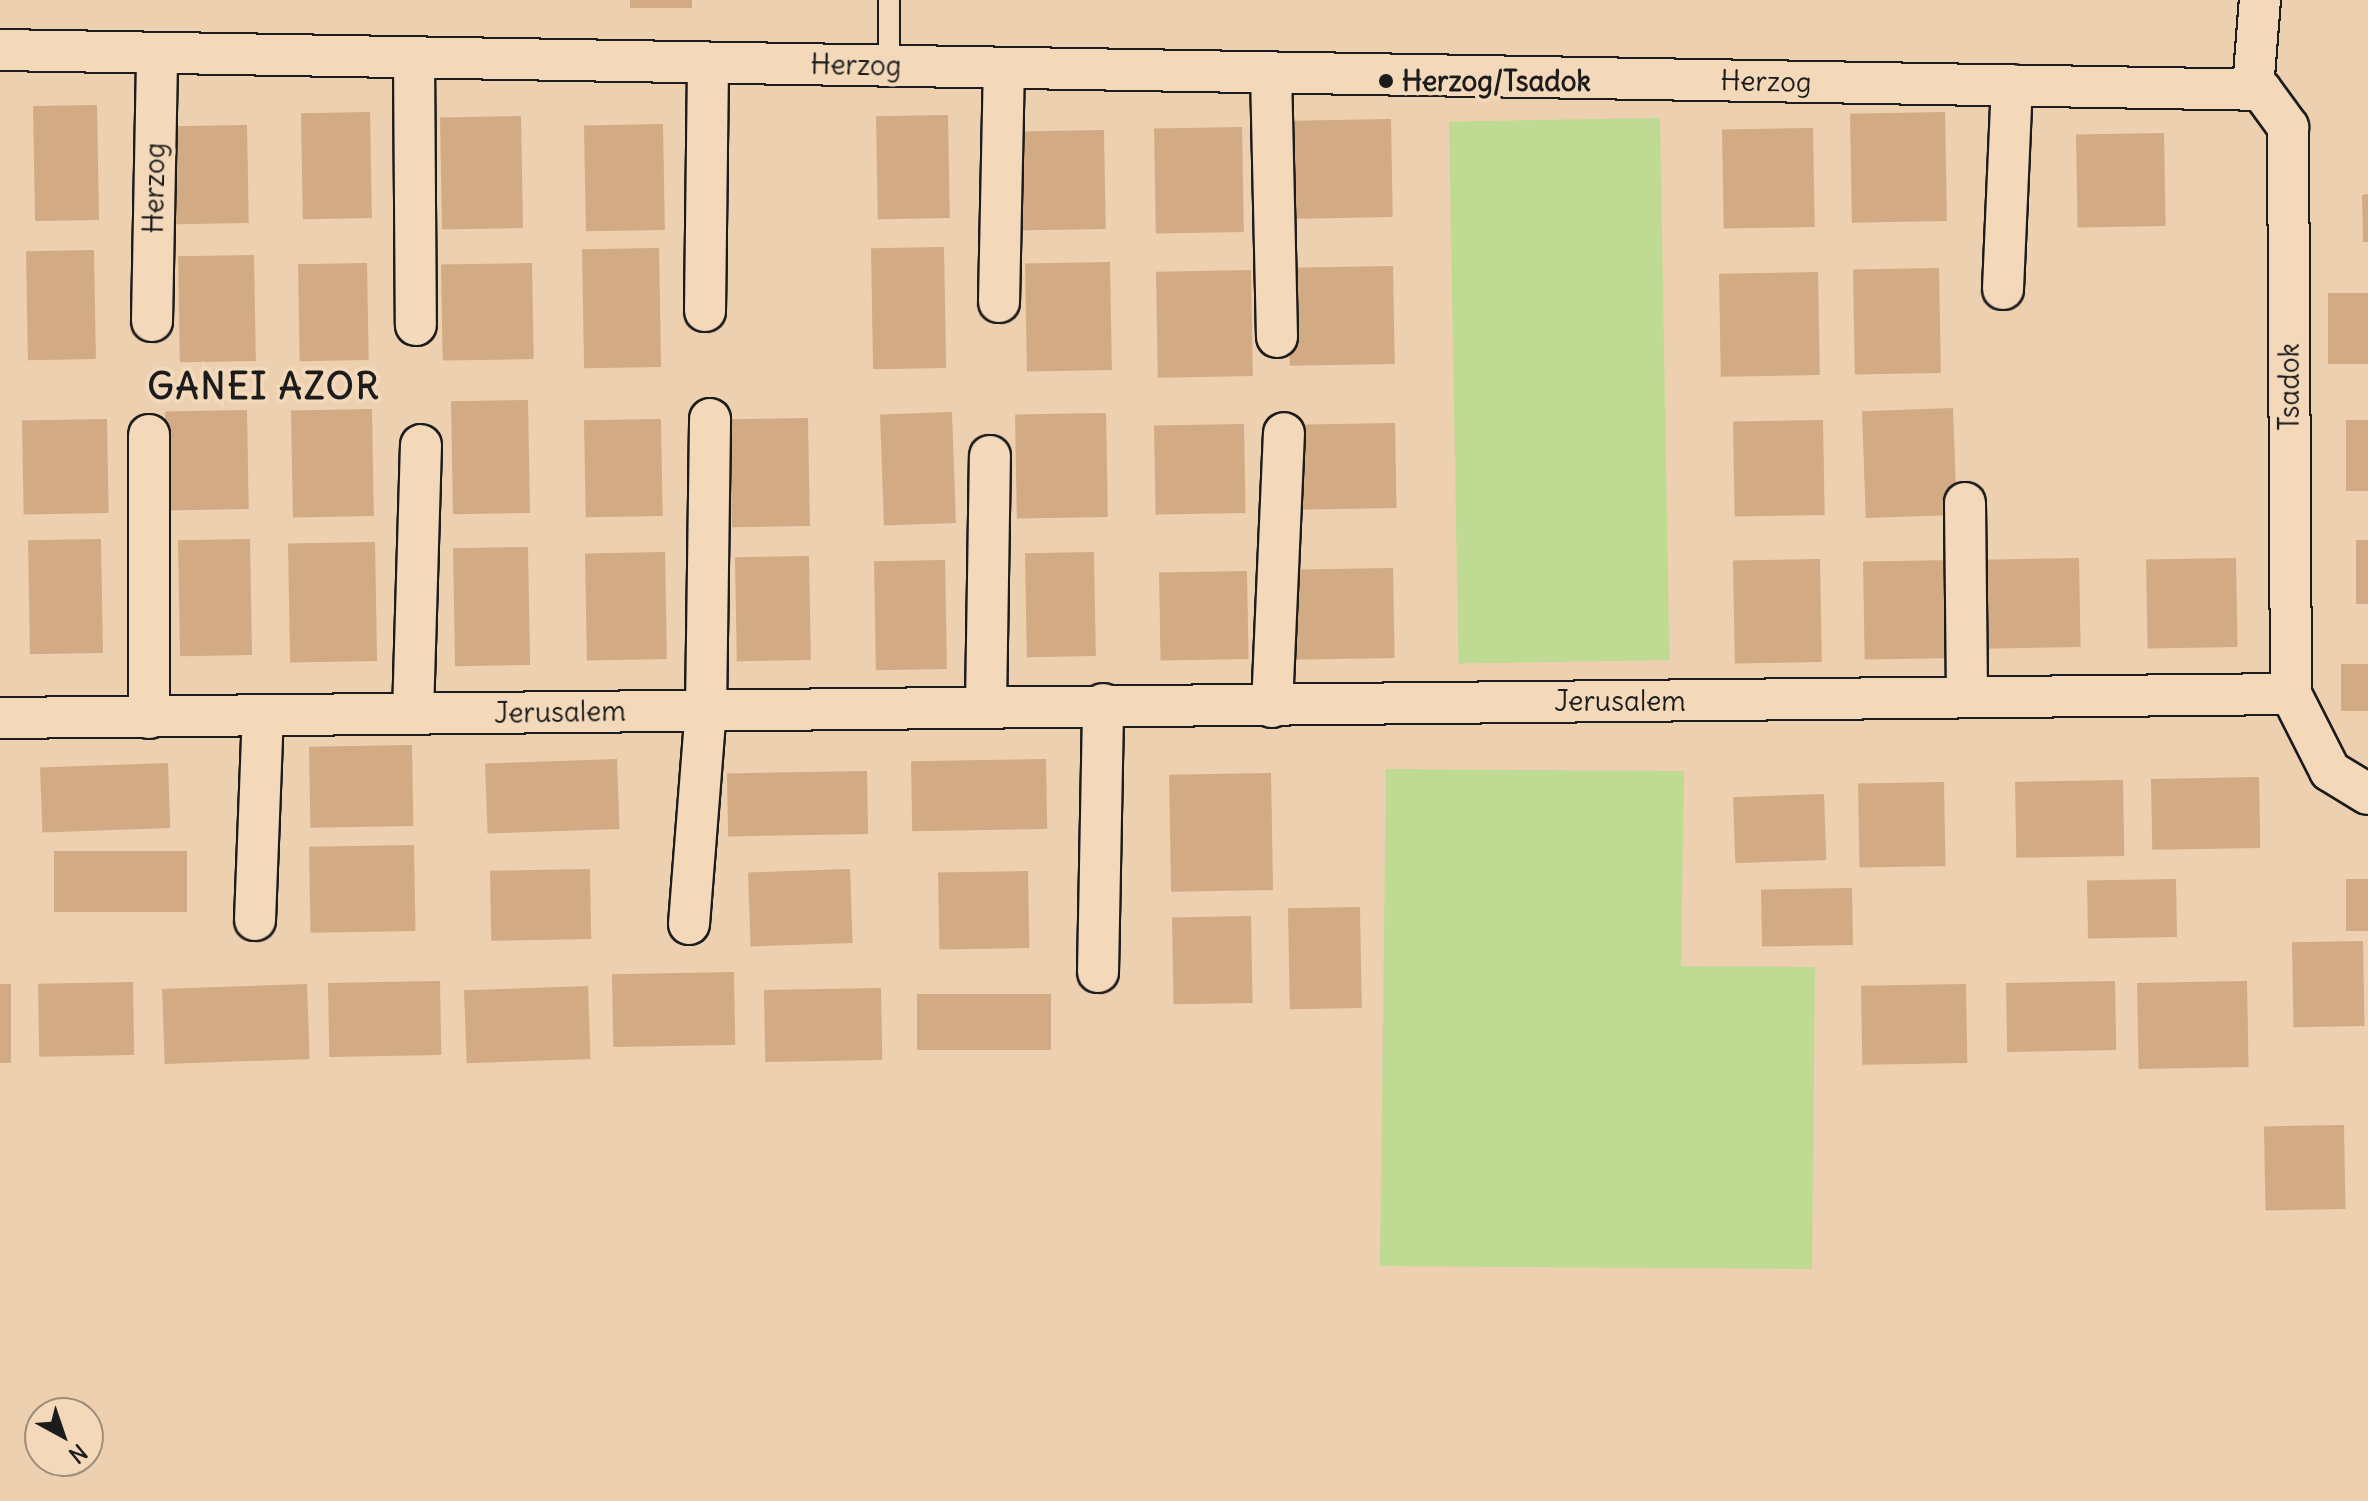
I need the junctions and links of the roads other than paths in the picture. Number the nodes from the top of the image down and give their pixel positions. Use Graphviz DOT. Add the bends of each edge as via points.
graph roads {
  1 [pos="889,0"];
  2 [pos="2260,0"];
  3 [pos="0,50"];
  4 [pos="157,54"];
  5 [pos="414,58"];
  6 [pos="708,63"];
  7 [pos="889,66"];
  8 [pos="1004,68"];
  9 [pos="1271,72"];
  10 [pos="2012,85"];
  11 [pos="2257,89"];
  12 [pos="2003,289"];
  13 [pos="999,302"];
  14 [pos="705,311"];
  15 [pos="152,321"];
  16 [pos="416,325"];
  17 [pos="1277,337"];
  18 [pos="710,419"];
  19 [pos="1284,433"];
  20 [pos="149,435"];
  21 [pos="421,445"];
  22 [pos="990,456"];
  23 [pos="1965,503"];
  24 [pos="1967,694"];
  25 [pos="2291,694"];
  26 [pos="1103,704"];
  27 [pos="986,706"];
  28 [pos="1272,707"];
  29 [pos="706,710"];
  30 [pos="413,714"];
  31 [pos="263,716"];
  32 [pos="0,718"];
  33 [pos="149,718"];
  34 [pos="2368,794"];
  35 [pos="255,920"];
  36 [pos="689,924"];
  37 [pos="1098,972"];
  1 -- 7 [label="lane"];
  2 -- 11 [label="street"];
  3 -- 4 [label="street, Herzog"];
  4 -- 5 [label="street, Herzog"];
  4 -- 15 [label="street, Herzog"];
  5 -- 6 [label="street, Herzog"];
  5 -- 16 [label="street"];
  6 -- 7 [label="street, Herzog"];
  6 -- 14 [label="street"];
  7 -- 8 [label="street, Herzog"];
  8 -- 9 [label="street, Herzog"];
  8 -- 13 [label="street"];
  9 -- 10 [label="street, Herzog"];
  9 -- 17 [label="street"];
  10 -- 11 [label="street, Herzog"];
  10 -- 12 [label="street"];
  11 -- 25 [label="street, Tsadok" via="2288,127"];
  18 -- 29 [label="street"];
  19 -- 28 [label="street"];
  20 -- 33 [label="street"];
  21 -- 30 [label="street"];
  22 -- 27 [label="street"];
  23 -- 24 [label="street"];
  24 -- 25 [label="street, Jerusalem"];
  24 -- 28 [label="street, Jerusalem"];
  25 -- 34 [label="street" via="2330,771"];
  26 -- 27 [label="street, Jerusalem"];
  26 -- 28 [label="street, Jerusalem"];
  26 -- 37 [label="street"];
  27 -- 29 [label="street, Jerusalem"];
  29 -- 30 [label="street, Jerusalem"];
  29 -- 36 [label="street"];
  30 -- 31 [label="street, Jerusalem"];
  31 -- 33 [label="street, Jerusalem"];
  31 -- 35 [label="street"];
  32 -- 33 [label="street, Jerusalem"];
}
